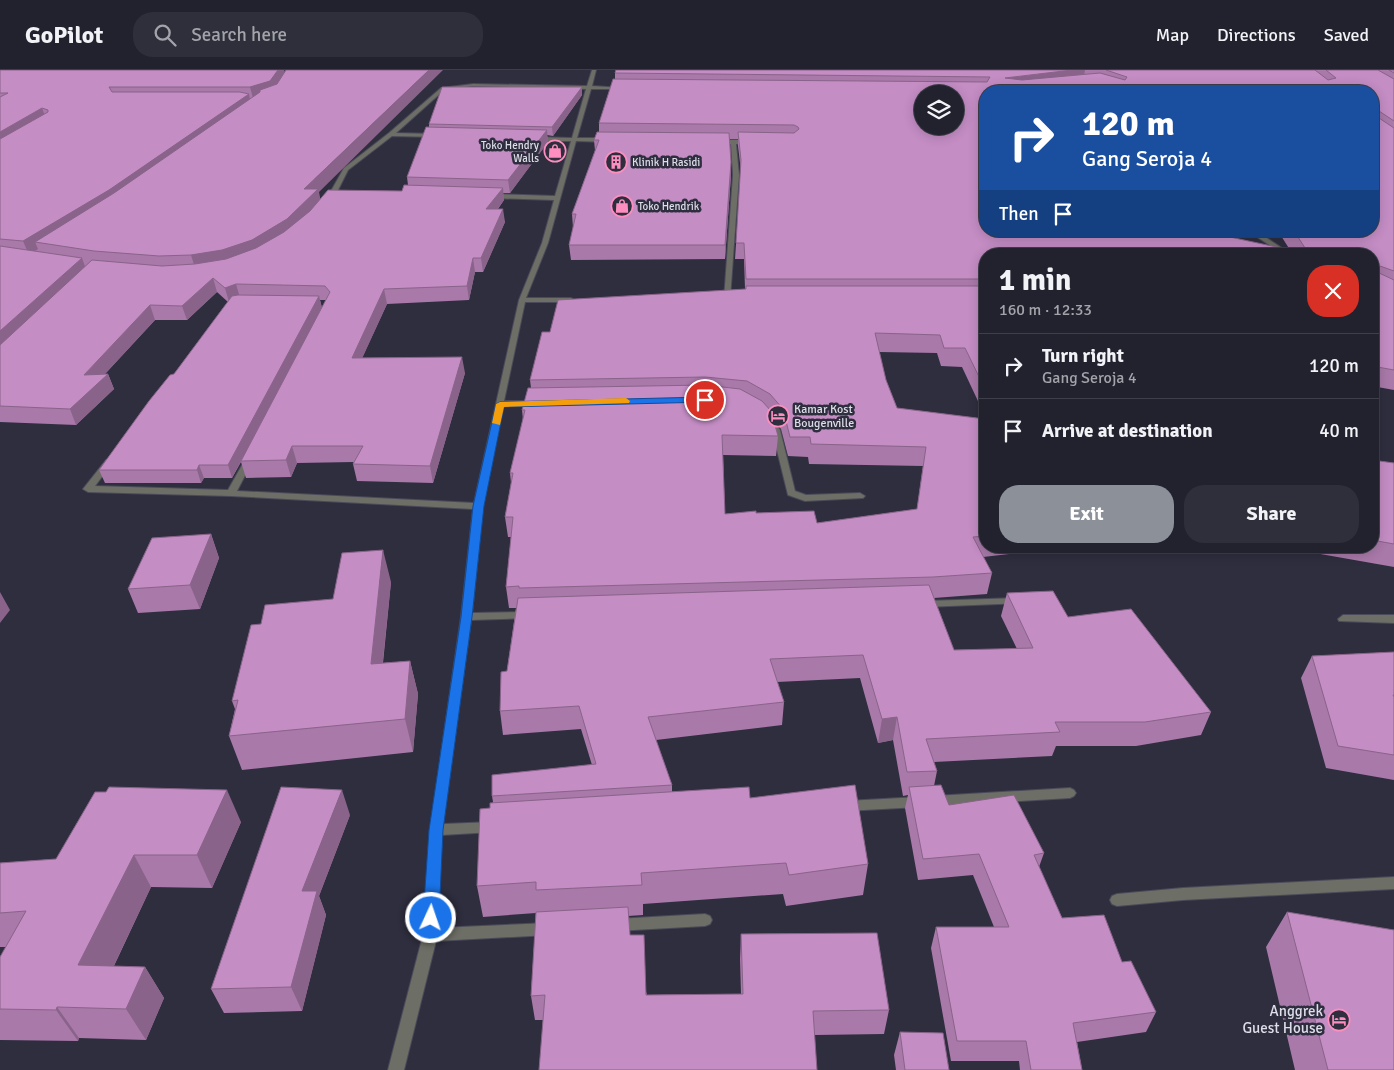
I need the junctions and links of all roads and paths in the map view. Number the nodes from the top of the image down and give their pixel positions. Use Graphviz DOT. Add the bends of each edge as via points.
graph roads {
  1 [pos="594,70"];
  2 [pos="591,87"];
  3 [pos="630,88"];
  4 [pos="392,134"];
  5 [pos="439,136"];
  6 [pos="525,138"];
  7 [pos="573,140"];
  8 [pos="611,140"];
  9 [pos="715,142"];
  10 [pos="734,142"];
  11 [pos="753,142"];
  12 [pos="334,192"];
  13 [pos="344,193"];
  14 [pos="479,196"];
  15 [pos="556,198"];
  16 [pos="321,206"];
  17 [pos="1261,237"];
  18 [pos="1278,248"];
  19 [pos="727,298"];
  20 [pos="737,298"];
  21 [pos="717,299"];
  22 [pos="522,300"];
  23 [pos="581,300"];
  24 [pos="549,403"];
  25 [pos="500,404"];
  26 [pos="765,417"];
  27 [pos="254,450"];
  28 [pos="112,458"];
  29 [pos="231,493"];
  30 [pos="860,496"];
  31 [pos="478,506"];
  32 [pos="1028,601"];
  33 [pos="910,604"];
  34 [pos="536,615"];
  35 [pos="466,617"];
  36 [pos="1343,619"];
  37 [pos="1394,619"];
  38 [pos="1070,793"];
  39 [pos="832,807"];
  40 [pos="506,826"];
  41 [pos="436,830"];
  42 [pos="1394,882"];
  43 [pos="1117,900"];
  44 [pos="706,920"];
  45 [pos="597,926"];
  46 [pos="568,928"];
  47 [pos="430,935"];
  48 [pos="396,1070"];
  1 -- 2 [label="street"];
  2 -- 3 [label="street"];
  2 -- 4 [label="street" via="473,85 443,88"];
  2 -- 7 [label="street"];
  4 -- 5 [label="street"];
  4 -- 12 [label="street" via="346,169"];
  6 -- 7 [label="street"];
  7 -- 8 [label="street"];
  7 -- 15 [label="street"];
  9 -- 10 [label="street"];
  10 -- 11 [label="street"];
  10 -- 19 [label="street" via="736,175"];
  12 -- 13 [label="street"];
  12 -- 16 [label="street"];
  14 -- 15 [label="street"];
  15 -- 22 [label="street" via="545,243"];
  17 -- 18 [label="street"];
  19 -- 20 [label="street"];
  19 -- 21 [label="street"];
  22 -- 23 [label="street"];
  22 -- 25 [label="street"];
  24 -- 25 [label="street"];
  25 -- 31 [label="street"];
  26 -- 30 [label="street" via="776,430 791,493 806,498"];
  27 -- 29 [label="street"];
  28 -- 29 [label="street" via="88,488"];
  29 -- 31 [label="street"];
  31 -- 35 [label="street"];
  32 -- 33 [label="street"];
  34 -- 35 [label="street"];
  35 -- 41 [label="street"];
  36 -- 37 [label="street"];
  38 -- 39 [label="street"];
  40 -- 41 [label="street"];
  41 -- 47 [label="street"];
  42 -- 43 [label="street"];
  44 -- 45 [label="street"];
  46 -- 47 [label="street"];
  47 -- 48 [label="street"];
}
